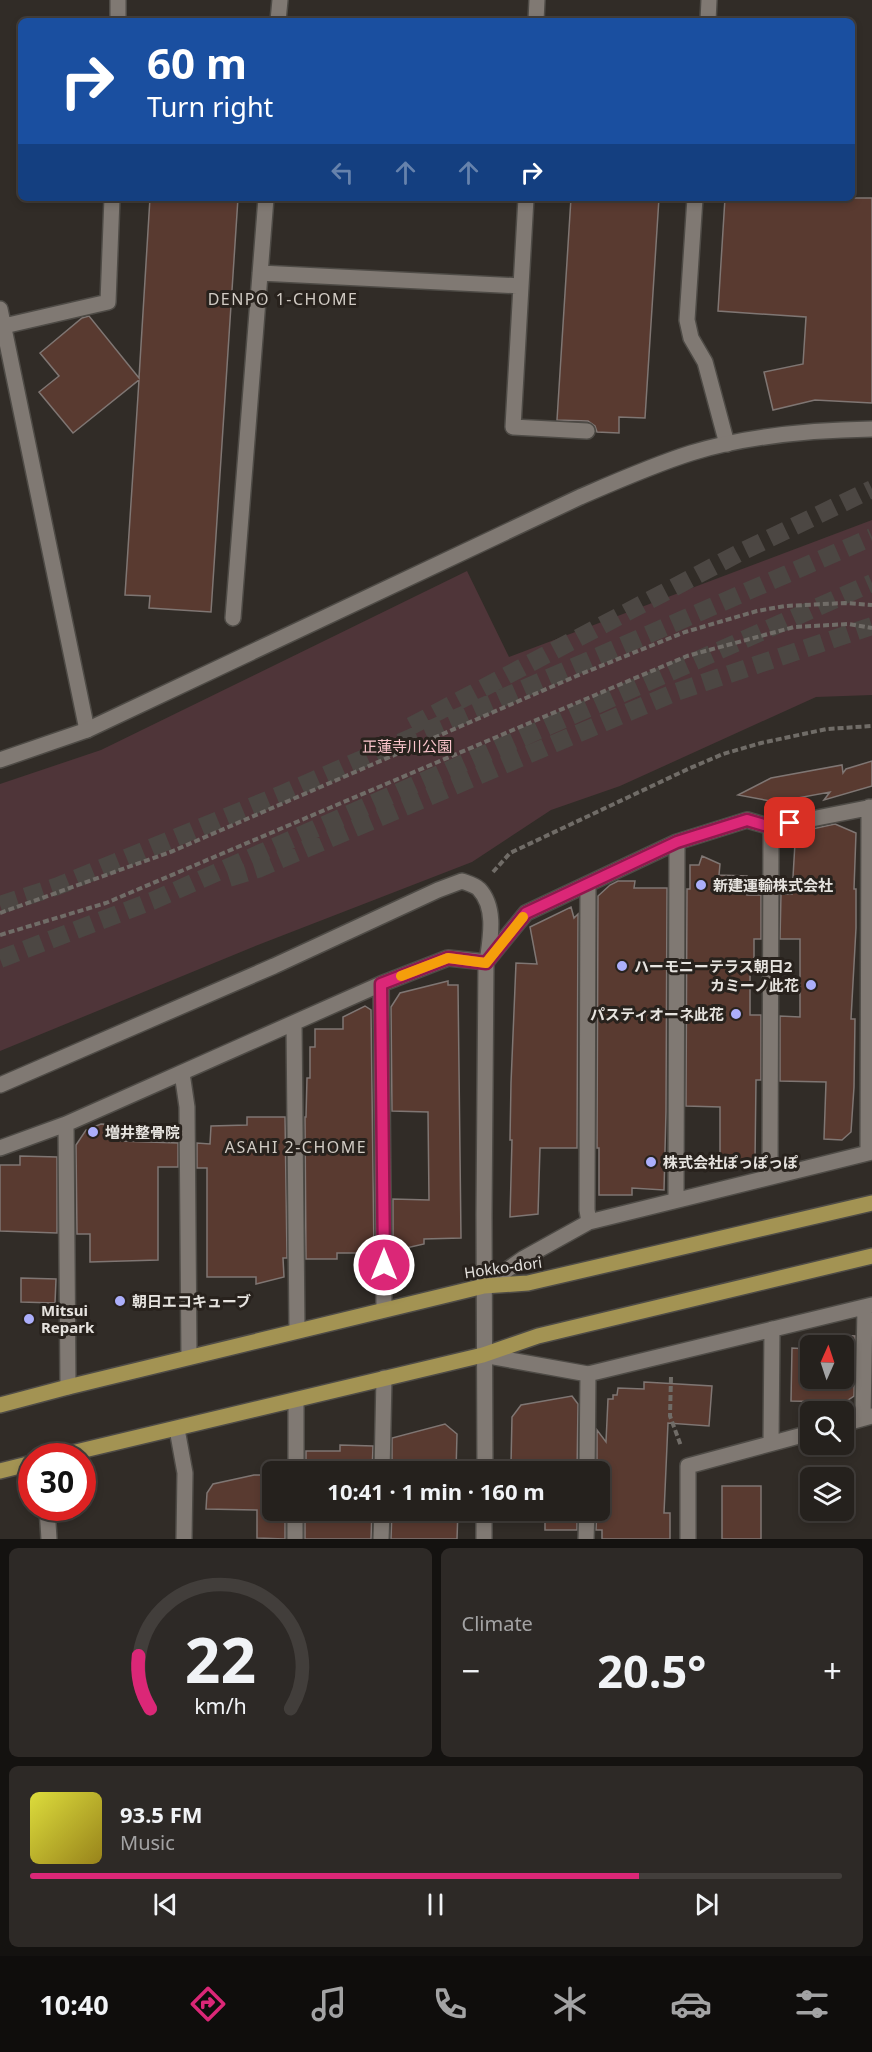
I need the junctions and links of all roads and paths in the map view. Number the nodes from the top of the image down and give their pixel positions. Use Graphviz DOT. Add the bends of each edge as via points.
graph roads {
  1 [pos="118,0"];
  2 [pos="280,0"];
  3 [pos="537,0"];
  4 [pos="709,0"];
  5 [pos="118,18"];
  6 [pos="278,18"];
  7 [pos="536,18"];
  8 [pos="708,18"];
  9 [pos="112,201"];
  10 [pos="266,201"];
  11 [pos="526,201"];
  12 [pos="695,201"];
  13 [pos="260,273"];
  14 [pos="521,286"];
  15 [pos="0,309"];
  16 [pos="4,326"];
  17 [pos="872,429"];
  18 [pos="587,431"];
  19 [pos="727,444"];
  20 [pos="872,605"];
  21 [pos="233,618"];
  22 [pos="872,628"];
  23 [pos="872,726"];
  24 [pos="87,730"];
  25 [pos="0,760"];
  26 [pos="871,807"];
  27 [pos="771,827"];
  28 [pos="677,842"];
  29 [pos="588,884"];
  30 [pos="478,888"];
  31 [pos="0,913"];
  32 [pos="0,935"];
  33 [pos="486,963"];
  34 [pos="381,984"];
  35 [pos="294,1023"];
  36 [pos="182,1073"];
  37 [pos="0,1085"];
  38 [pos="66,1124"];
  39 [pos="0,1148"];
  40 [pos="870,1153"];
  41 [pos="770,1177"];
  42 [pos="676,1200"];
  43 [pos="872,1203"];
  44 [pos="589,1222"];
  45 [pos="872,1256"];
  46 [pos="484,1286"];
  47 [pos="869,1306"];
  48 [pos="384,1309"];
  49 [pos="772,1329"];
  50 [pos="297,1330"];
  51 [pos="483,1355"];
  52 [pos="189,1357"];
  53 [pos="588,1374"];
  54 [pos="671,1376"];
  55 [pos="384,1378"];
  56 [pos="68,1387"];
  57 [pos="296,1400"];
  58 [pos="0,1405"];
  59 [pos="868,1417"];
  60 [pos="177,1429"];
  61 [pos="800,1435"];
  62 [pos="771,1443"];
  63 [pos="96,1448"];
  64 [pos="296,1461"];
  65 [pos="382,1461"];
  66 [pos="485,1461"];
  67 [pos="587,1461"];
  68 [pos="18,1466"];
  69 [pos="688,1466"];
  70 [pos="0,1471"];
  71 [pos="48,1521"];
  72 [pos="295,1521"];
  73 [pos="382,1521"];
  74 [pos="484,1521"];
  75 [pos="586,1521"];
  76 [pos="49,1539"];
  77 [pos="184,1539"];
  78 [pos="295,1539"];
  79 [pos="381,1539"];
  80 [pos="484,1539"];
  81 [pos="586,1539"];
  82 [pos="688,1539"];
  1 -- 5 [label="street"];
  2 -- 6 [label="street"];
  3 -- 7 [label="street"];
  4 -- 8 [label="street"];
  9 -- 16 [label="street" via="108,302"];
  10 -- 13 [label="street"];
  11 -- 14 [label="street"];
  12 -- 19 [label="street" via="687,320 691,338 705,362"];
  13 -- 14 [label="street"];
  13 -- 21 [label="street"];
  14 -- 18 [label="street" via="513,427"];
  15 -- 16 [label="street"];
  16 -- 24 [label="street"];
  17 -- 19 [label="street" via="828,430"];
  19 -- 24 [label="street" via="637,472 580,496"];
  20 -- 31 [label="path" via="785,606 685,632 173,851"];
  22 -- 32 [label="path" via="849,624 794,627 687,656 106,903"];
  23 -- 30 [label="path" via="827,729 723,754 510,853"];
  24 -- 25 [label="street"];
  26 -- 27 [label="street"];
  26 -- 40 [label="street"];
  27 -- 28 [label="street" via="747,820"];
  27 -- 41 [label="street"];
  28 -- 29 [label="street"];
  28 -- 42 [label="street"];
  29 -- 33 [label="street" via="526,913"];
  29 -- 44 [label="street"];
  30 -- 33 [label="street" via="491,918"];
  30 -- 37 [label="street" via="462,881 438,890"];
  33 -- 34 [label="street" via="448,958"];
  33 -- 46 [label="street"];
  34 -- 35 [label="street"];
  34 -- 48 [label="street"];
  35 -- 36 [label="street"];
  35 -- 50 [label="street"];
  36 -- 38 [label="street"];
  36 -- 52 [label="street" via="187,1107"];
  38 -- 39 [label="street"];
  38 -- 56 [label="street"];
  40 -- 41 [label="street"];
  41 -- 42 [label="street"];
  42 -- 44 [label="street"];
  43 -- 46 [label="main road, Hokko-dori" via="528,1283"];
  44 -- 46 [label="street" via="524,1258"];
  45 -- 51 [label="main road" via="538,1336"];
  46 -- 48 [label="main road, Hokko-dori"];
  46 -- 51 [label="street"];
  47 -- 49 [label="street"];
  47 -- 59 [label="street"];
  48 -- 50 [label="main road, Hokko-dori"];
  49 -- 53 [label="street"];
  49 -- 62 [label="street"];
  50 -- 52 [label="main road, Hokko-dori"];
  51 -- 53 [label="street"];
  51 -- 55 [label="main road"];
  51 -- 66 [label="street"];
  52 -- 56 [label="main road, Hokko-dori"];
  53 -- 67 [label="street"];
  54 -- 69 [label="path" via="670,1416"];
  55 -- 57 [label="main road"];
  55 -- 65 [label="street"];
  56 -- 58 [label="main road, Hokko-dori"];
  57 -- 60 [label="main road"];
  57 -- 64 [label="street"];
  60 -- 63 [label="main road"];
  60 -- 77 [label="street" via="184,1473"];
  61 -- 62 [label="street"];
  62 -- 69 [label="street"];
  68 -- 70 [label="main road"];
  69 -- 82 [label="street"];
  71 -- 76 [label="street"];
  72 -- 78 [label="street"];
  73 -- 79 [label="street"];
  74 -- 80 [label="street"];
  75 -- 81 [label="street"];
}
